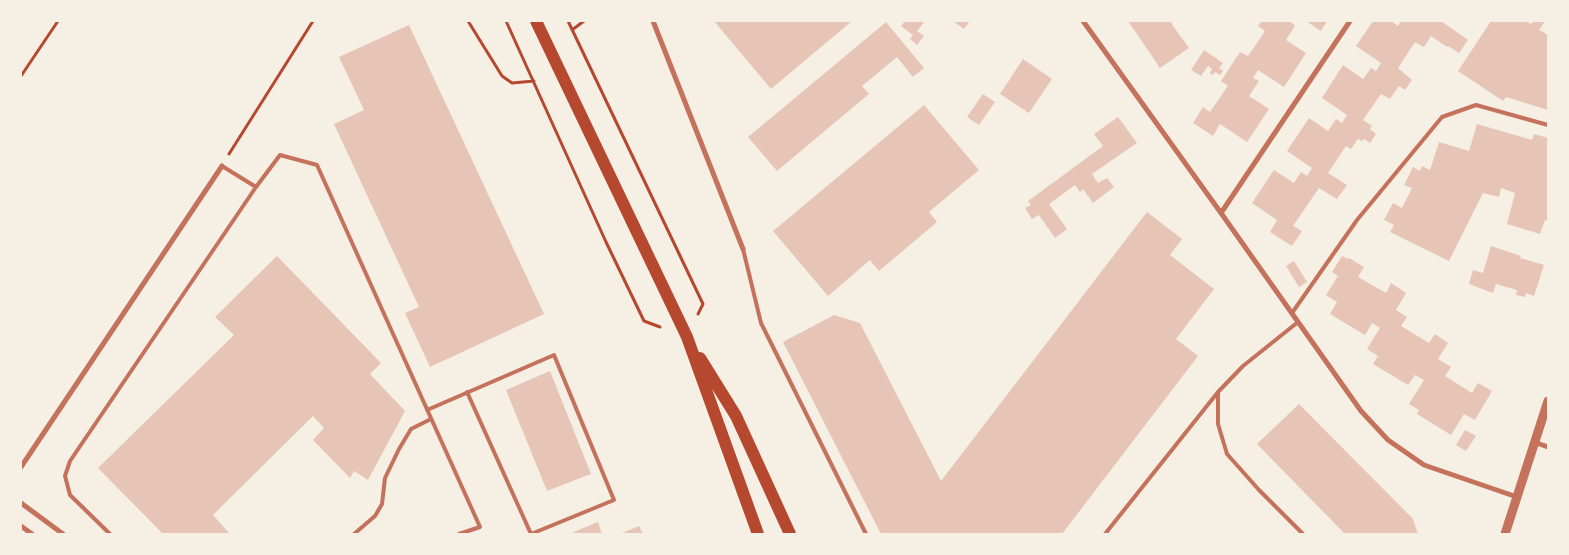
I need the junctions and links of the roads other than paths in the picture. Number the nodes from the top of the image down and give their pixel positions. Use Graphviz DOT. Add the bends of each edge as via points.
graph roads {
  1 [pos="536,21"];
  2 [pos="653,21"];
  3 [pos="1083,21"];
  4 [pos="1350,21"];
  5 [pos="1548,125"];
  6 [pos="222,166"];
  7 [pos="256,187"];
  8 [pos="1221,213"];
  9 [pos="743,249"];
  10 [pos="1292,313"];
  11 [pos="1298,322"];
  12 [pos="687,337"];
  13 [pos="467,392"];
  14 [pos="1218,392"];
  15 [pos="1548,401"];
  16 [pos="427,410"];
  17 [pos="431,419"];
  18 [pos="1534,442"];
  19 [pos="1548,447"];
  20 [pos="21,467"];
  21 [pos="1516,497"];
  22 [pos="21,503"];
  23 [pos="21,526"];
  24 [pos="480,527"];
  25 [pos="32,534"];
  26 [pos="62,534"];
  27 [pos="110,534"];
  28 [pos="354,534"];
  29 [pos="459,534"];
  30 [pos="483,534"];
  31 [pos="531,534"];
  32 [pos="758,534"];
  33 [pos="790,534"];
  34 [pos="866,534"];
  35 [pos="1105,534"];
  36 [pos="1303,534"];
  37 [pos="1505,534"];
  1 -- 12 [label="main road"];
  2 -- 9 [label="street"];
  3 -- 8 [label="street"];
  4 -- 8 [label="street"];
  5 -- 10 [label="lane" via="1476,105 1442,117 1357,220"];
  6 -- 7 [label="lane"];
  6 -- 20 [label="street"];
  7 -- 16 [label="lane" via="280,154 317,165"];
  7 -- 27 [label="lane" via="70,461 65,476 70,495"];
  8 -- 10 [label="street"];
  9 -- 34 [label="lane" via="761,323"];
  10 -- 11 [label="street"];
  11 -- 14 [label="lane" via="1243,366"];
  11 -- 21 [label="street" via="1361,411 1388,440 1424,465"];
  12 -- 32 [label="main road"];
  12 -- 33 [label="main road" via="736,416"];
  13 -- 16 [label="lane"];
  13 -- 31 [label="lane"];
  13 -- 31 [label="lane" via="554,355 614,500"];
  14 -- 35 [label="lane"];
  14 -- 36 [label="lane" via="1218,424 1227,454"];
  15 -- 18 [label="street"];
  16 -- 17 [label="lane"];
  17 -- 24 [label="lane"];
  17 -- 28 [label="lane" via="411,430 385,478 382,504 375,516"];
  18 -- 19 [label="street"];
  18 -- 21 [label="street"];
  21 -- 37 [label="street"];
  22 -- 26 [label="street"];
  23 -- 25 [label="street"];
  24 -- 29 [label="lane"];
  24 -- 30 [label="lane"];
}
